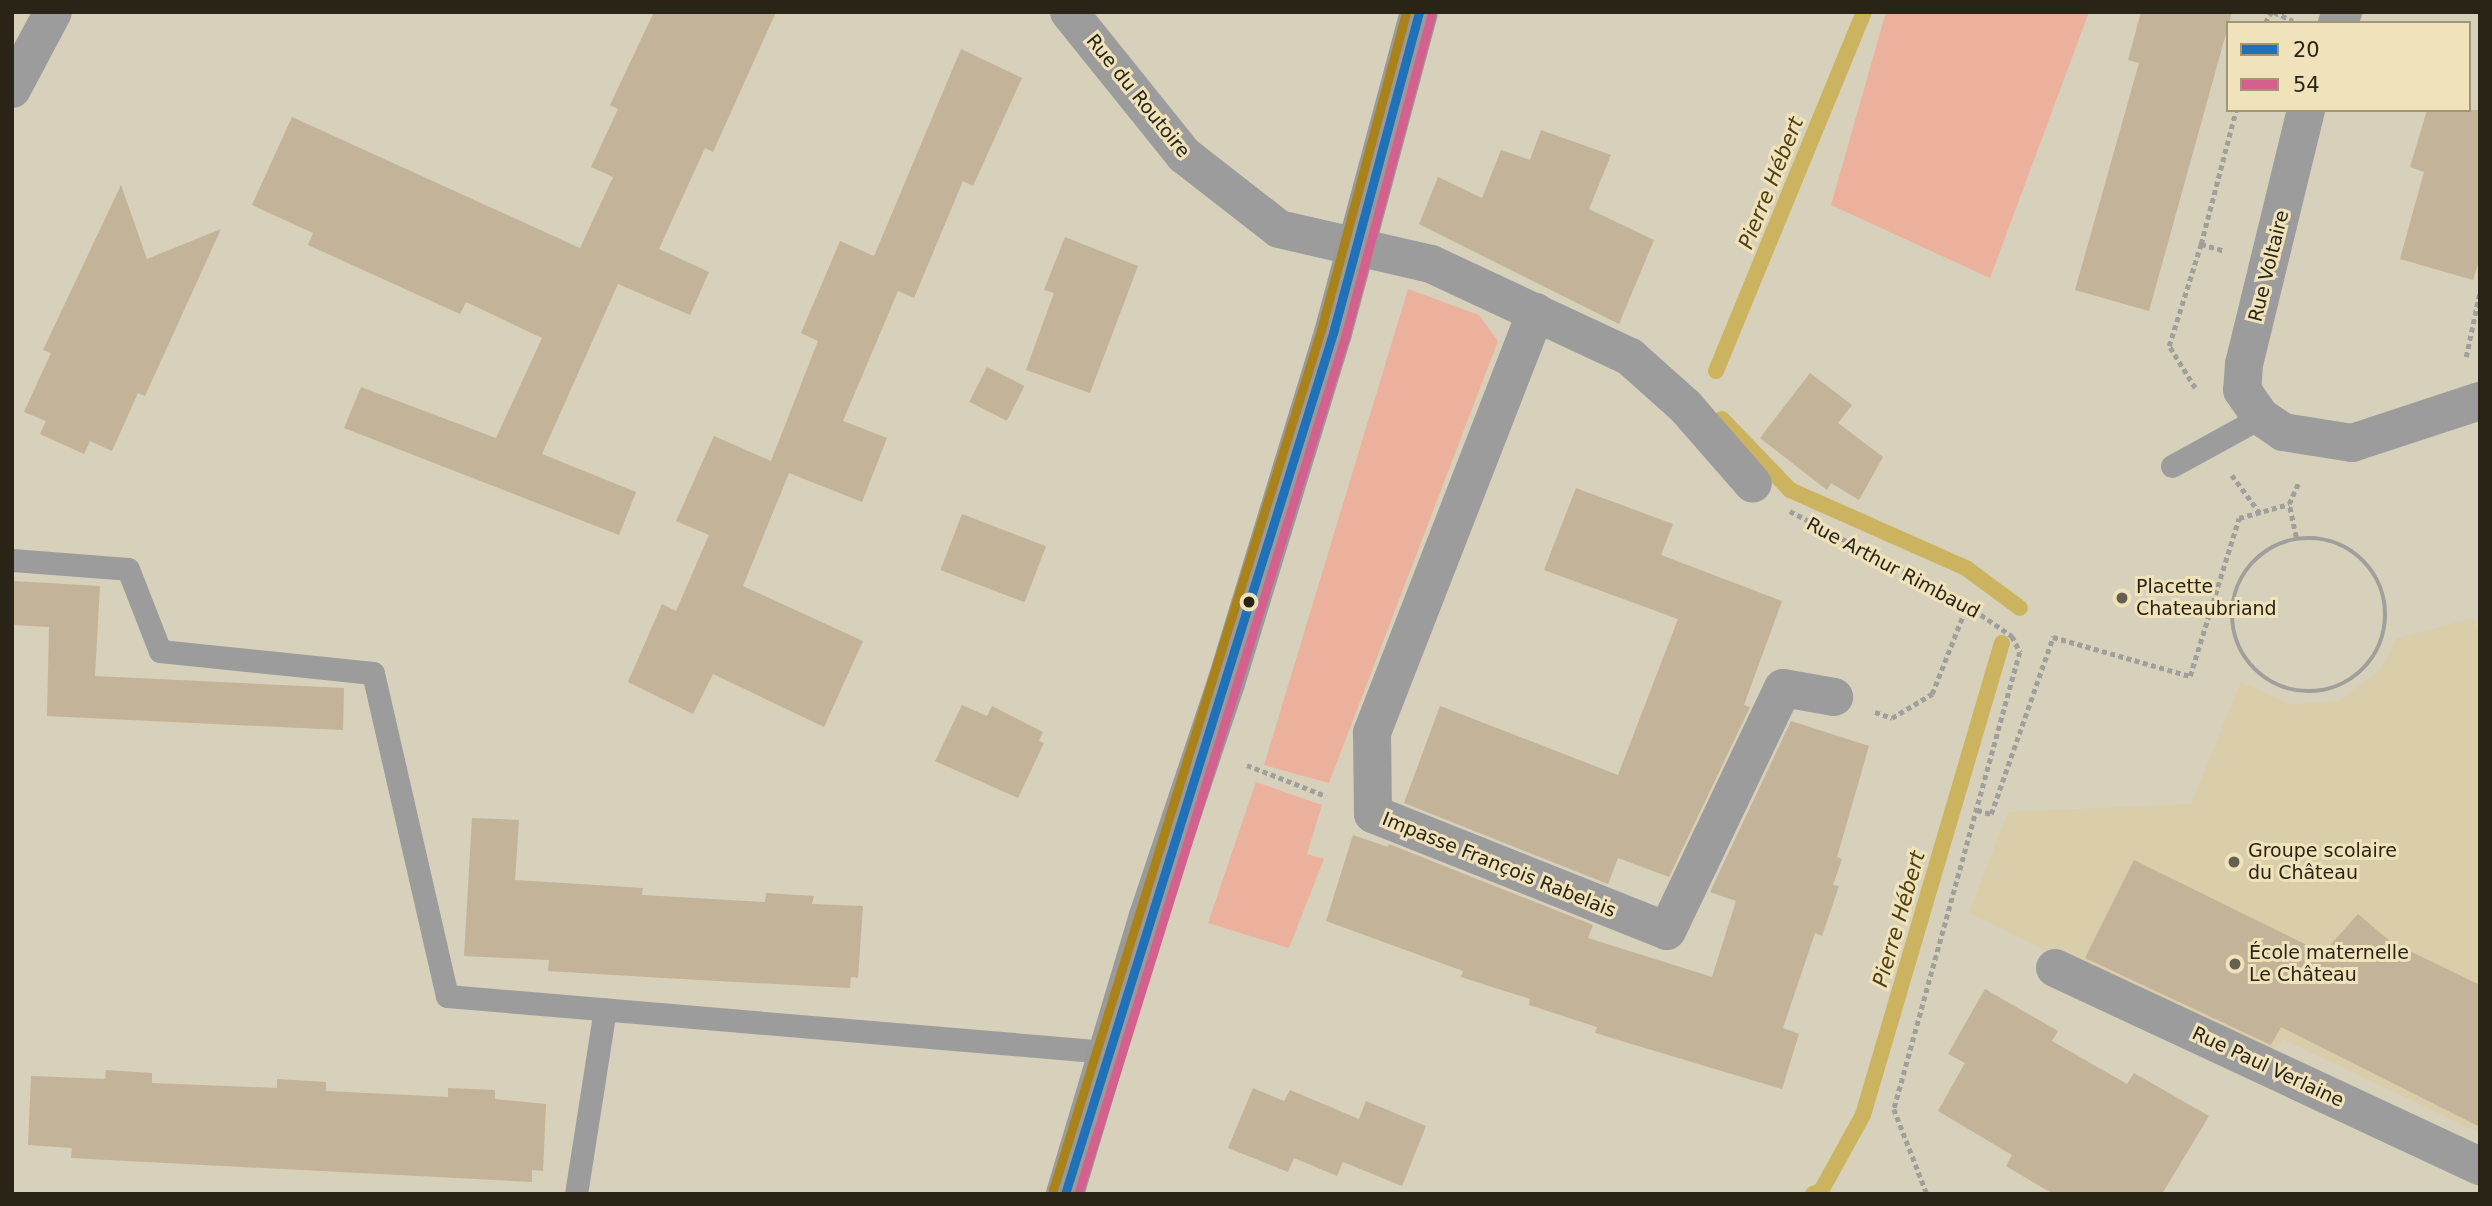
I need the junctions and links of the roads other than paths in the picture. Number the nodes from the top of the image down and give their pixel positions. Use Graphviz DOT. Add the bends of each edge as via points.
graph roads {
  1 [pos="53,12"];
  2 [pos="1069,12"];
  3 [pos="1419,12"];
  4 [pos="12,89"];
  5 [pos="2306,112"];
  6 [pos="1358,245"];
  7 [pos="1536,312"];
  8 [pos="2480,401"];
  9 [pos="2261,417"];
  10 [pos="2172,466"];
  11 [pos="1752,484"];
  12 [pos="12,560"];
  13 [pos="1834,697"];
  14 [pos="2055,968"];
  15 [pos="605,1009"];
  16 [pos="1107,1052"];
  17 [pos="2480,1166"];
  18 [pos="576,1194"];
  19 [pos="1065,1194"];
  1 -- 4 [label="street"];
  2 -- 6 [label="street, Rue du Routoire" via="1184,155 1279,229"];
  3 -- 6 [label="main road"];
  5 -- 9 [label="street, Rue Voltaire" via="2244,364 2242,390"];
  6 -- 7 [label="street" via="1431,264"];
  6 -- 16 [label="main road"];
  7 -- 11 [label="street" via="1630,357 1685,406"];
  7 -- 13 [label="street, Impasse François Rabelais" via="1372,733 1373,814 1667,931 1783,688"];
  8 -- 9 [label="street" via="2352,443 2283,432"];
  9 -- 10 [label="lane"];
  12 -- 15 [label="lane" via="128,569 160,651 373,673 447,996"];
  14 -- 17 [label="street, Rue Paul Verlaine"];
  15 -- 16 [label="lane"];
  15 -- 18 [label="lane"];
  16 -- 19 [label="main road"];
}
